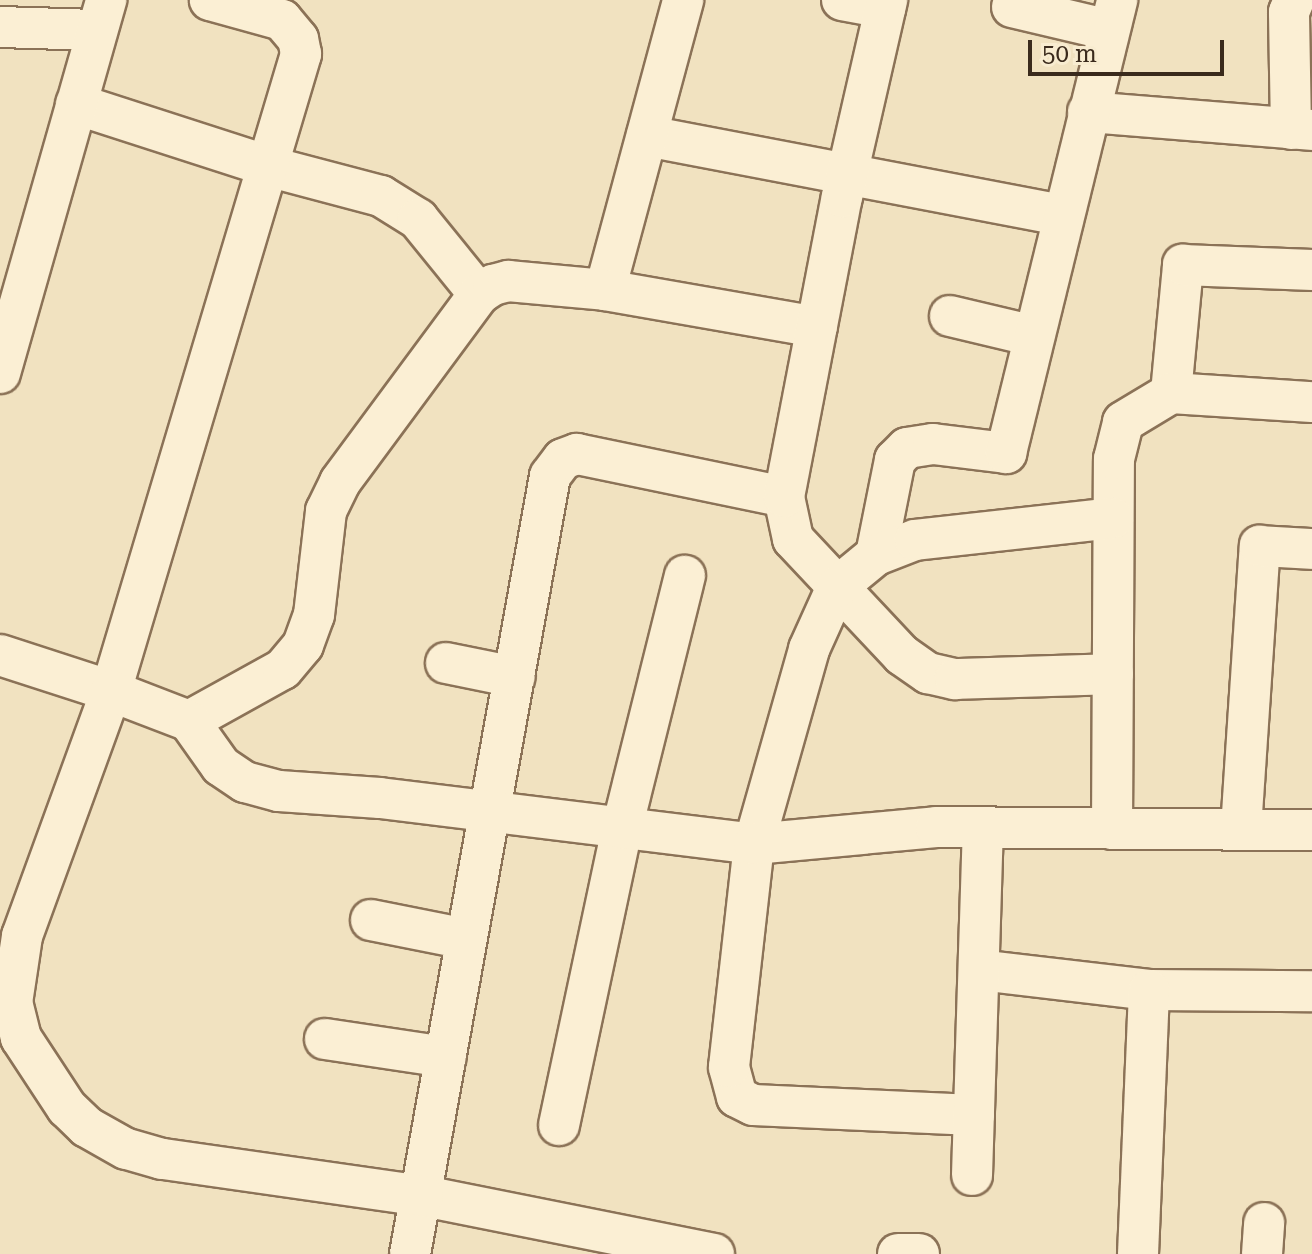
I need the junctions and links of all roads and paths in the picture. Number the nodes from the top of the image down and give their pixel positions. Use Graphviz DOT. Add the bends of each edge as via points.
graph roads {
  1 [pos="210,0"];
  2 [pos="683,0"];
  3 [pos="842,0"];
  4 [pos="1294,0"];
  5 [pos="886,4"];
  6 [pos="1012,7"];
  7 [pos="100,15"];
  8 [pos="1113,15"];
  9 [pos="0,27"];
  10 [pos="76,104"];
  11 [pos="1088,112"];
  12 [pos="1301,130"];
  13 [pos="647,136"];
  14 [pos="271,167"];
  15 [pos="849,172"];
  16 [pos="1063,215"];
  17 [pos="1312,270"];
  18 [pos="605,290"];
  19 [pos="479,294"];
  20 [pos="950,316"];
  21 [pos="817,327"];
  22 [pos="1034,336"];
  23 [pos="0,373"];
  24 [pos="1171,393"];
  25 [pos="1312,402"];
  26 [pos="784,497"];
  27 [pos="1113,518"];
  28 [pos="1312,549"];
  29 [pos="876,555"];
  30 [pos="685,576"];
  31 [pos="837,587"];
  32 [pos="0,655"];
  33 [pos="446,663"];
  34 [pos="1113,674"];
  35 [pos="515,677"];
  36 [pos="111,691"];
  37 [pos="189,721"];
  38 [pos="490,812"];
  39 [pos="622,828"];
  40 [pos="983,828"];
  41 [pos="1112,829"];
  42 [pos="1241,829"];
  43 [pos="1312,830"];
  44 [pos="754,844"];
  45 [pos="371,920"];
  46 [pos="11,933"];
  47 [pos="466,939"];
  48 [pos="979,970"];
  49 [pos="1149,990"];
  50 [pos="1312,991"];
  51 [pos="325,1039"];
  52 [pos="446,1057"];
  53 [pos="974,1115"];
  54 [pos="559,1125"];
  55 [pos="972,1175"];
  56 [pos="423,1196"];
  57 [pos="410,1254"];
  58 [pos="714,1254"];
  59 [pos="898,1254"];
  60 [pos="919,1254"];
  61 [pos="1138,1254"];
  1 -- 14 [label="street" via="282,20 298,39 301,54"];
  2 -- 13 [label="street"];
  3 -- 5 [label="street"];
  4 -- 12 [label="street" via="1289,12"];
  5 -- 15 [label="street"];
  6 -- 8 [label="street"];
  7 -- 9 [label="street"];
  7 -- 10 [label="street"];
  8 -- 11 [label="street"];
  10 -- 14 [label="street"];
  10 -- 23 [label="street"];
  11 -- 12 [label="street"];
  11 -- 16 [label="street"];
  13 -- 15 [label="street"];
  13 -- 18 [label="street"];
  14 -- 19 [label="street" via="381,196 418,219"];
  14 -- 36 [label="street"];
  15 -- 16 [label="street"];
  15 -- 21 [label="street"];
  16 -- 22 [label="street"];
  17 -- 24 [label="street" via="1183,265"];
  18 -- 19 [label="street" via="508,281"];
  18 -- 21 [label="street"];
  19 -- 37 [label="street" via="340,482 326,511 314,615 303,645 283,669"];
  20 -- 22 [label="street"];
  21 -- 26 [label="street"];
  22 -- 29 [label="street" via="1006,453 933,444 907,448 895,460"];
  24 -- 25 [label="street"];
  24 -- 27 [label="street" via="1123,422 1114,459"];
  26 -- 31 [label="street" via="793,539"];
  26 -- 35 [label="street" via="577,454 563,459 550,476"];
  27 -- 29 [label="street" via="944,534"];
  27 -- 34 [label="street"];
  28 -- 42 [label="street" via="1260,546"];
  29 -- 31 [label="street"];
  30 -- 39 [label="street"];
  31 -- 34 [label="street" via="902,655 928,673 955,679"];
  31 -- 44 [label="street" via="809,649"];
  32 -- 36 [label="street"];
  33 -- 35 [label="street"];
  34 -- 41 [label="street"];
  35 -- 38 [label="street"];
  36 -- 37 [label="street"];
  36 -- 46 [label="street"];
  37 -- 38 [label="street" via="221,766 245,782 279,791"];
  38 -- 39 [label="street"];
  38 -- 47 [label="street"];
  39 -- 44 [label="street"];
  39 -- 54 [label="street"];
  40 -- 41 [label="street"];
  40 -- 44 [label="street"];
  40 -- 48 [label="street"];
  41 -- 42 [label="street"];
  42 -- 43 [label="street"];
  44 -- 53 [label="street" via="729,1067 737,1097 753,1105"];
  45 -- 47 [label="street"];
  46 -- 56 [label="street" via="14,1019 67,1108 87,1127 126,1149 162,1159"];
  47 -- 52 [label="street"];
  48 -- 49 [label="street"];
  48 -- 53 [label="street"];
  49 -- 50 [label="street"];
  49 -- 61 [label="street"];
  51 -- 52 [label="street"];
  52 -- 56 [label="street"];
  53 -- 55 [label="street"];
  56 -- 57 [label="street"];
  56 -- 58 [label="street"];
  59 -- 60 [label="street"];
}
